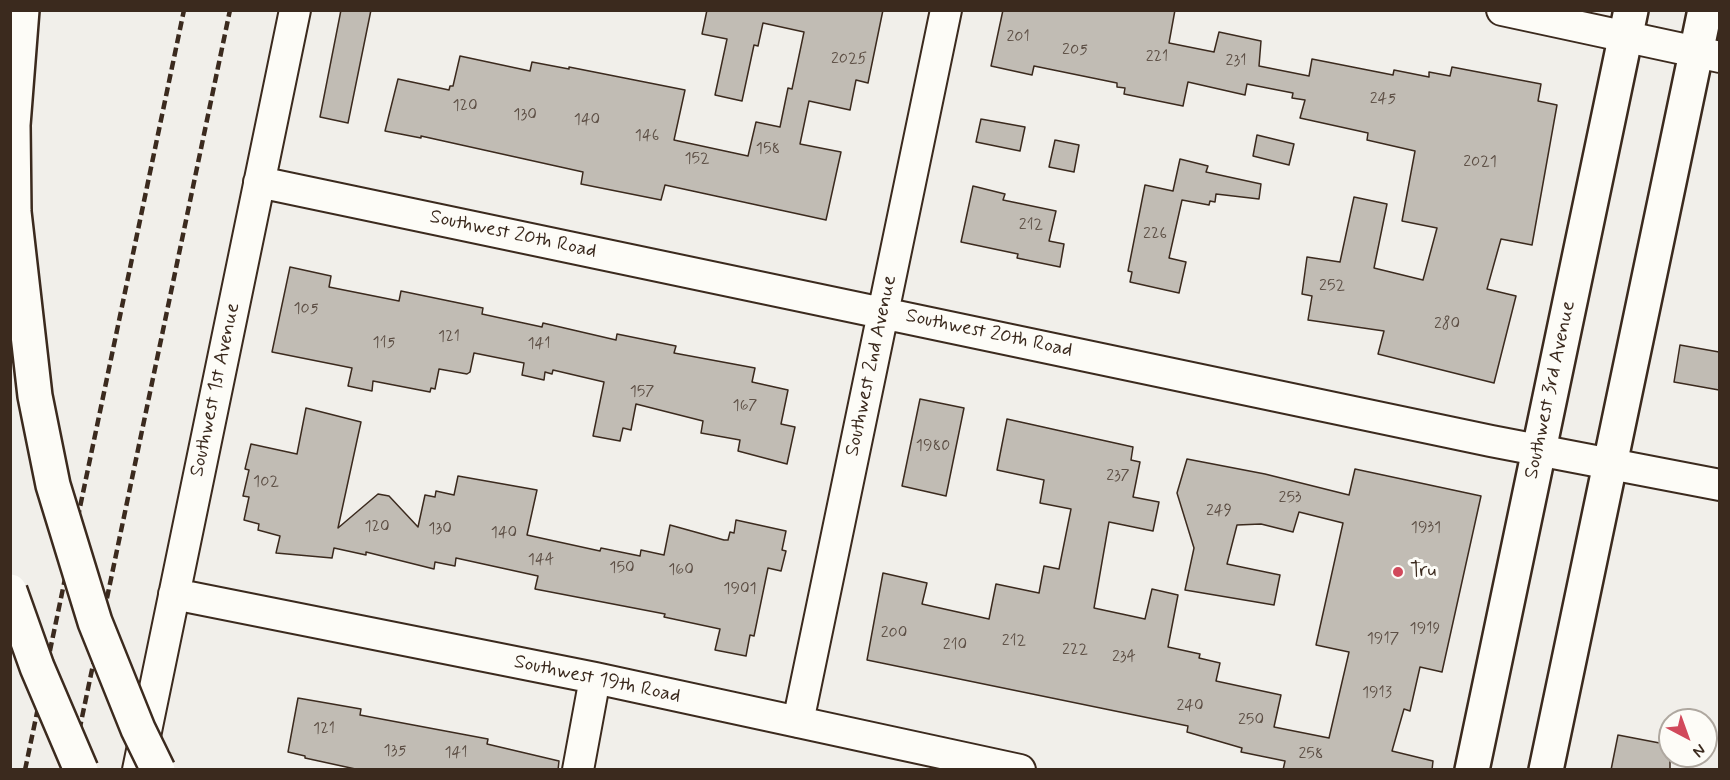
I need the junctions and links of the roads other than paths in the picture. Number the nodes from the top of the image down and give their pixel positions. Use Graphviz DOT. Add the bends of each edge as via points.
graph roads {
  1 [pos="22,10"];
  2 [pos="295,10"];
  3 [pos="946,10"];
  4 [pos="1502,10"];
  5 [pos="1705,10"];
  6 [pos="1628,24"];
  7 [pos="1708,55"];
  8 [pos="259,182"];
  9 [pos="884,312"];
  10 [pos="1538,449"];
  11 [pos="1610,464"];
  12 [pos="1719,485"];
  13 [pos="10,591"];
  14 [pos="174,594"];
  15 [pos="595,678"];
  16 [pos="798,722"];
  17 [pos="81,770"];
  18 [pos="138,770"];
  19 [pos="158,770"];
  20 [pos="578,770"];
  21 [pos="1020,770"];
  22 [pos="1472,770"];
  23 [pos="1546,770"];
  1 -- 19 [label="main road, bridge" via="13,125 14,212 35,396 53,485 78,573 109,659"];
  2 -- 8 [label="street, Southwest 1st Avenue"];
  3 -- 9 [label="street, Southwest 2nd Avenue"];
  4 -- 6 [label="street"];
  5 -- 7 [label="main road"];
  6 -- 7 [label="street"];
  6 -- 10 [label="main road, Southwest 3rd Avenue"];
  7 -- 11 [label="main road"];
  8 -- 9 [label="street, Southwest 20th Road"];
  8 -- 14 [label="street, Southwest 1st Avenue"];
  9 -- 10 [label="street, Southwest 20th Road"];
  9 -- 16 [label="street, Southwest 2nd Avenue"];
  10 -- 11 [label="street, Southwest 20th Road"];
  10 -- 22 [label="main road, Southwest 3rd Avenue"];
  11 -- 12 [label="street, Southwest 20th Road"];
  11 -- 23 [label="main road"];
  13 -- 17 [label="main road, bridge"];
  14 -- 15 [label="street, Southwest 19th Road"];
  14 -- 18 [label="street, Southwest 1st Avenue"];
  15 -- 16 [label="street, Southwest 19th Road"];
  15 -- 20 [label="street"];
  16 -- 21 [label="street, Southwest 19th Road"];
}
